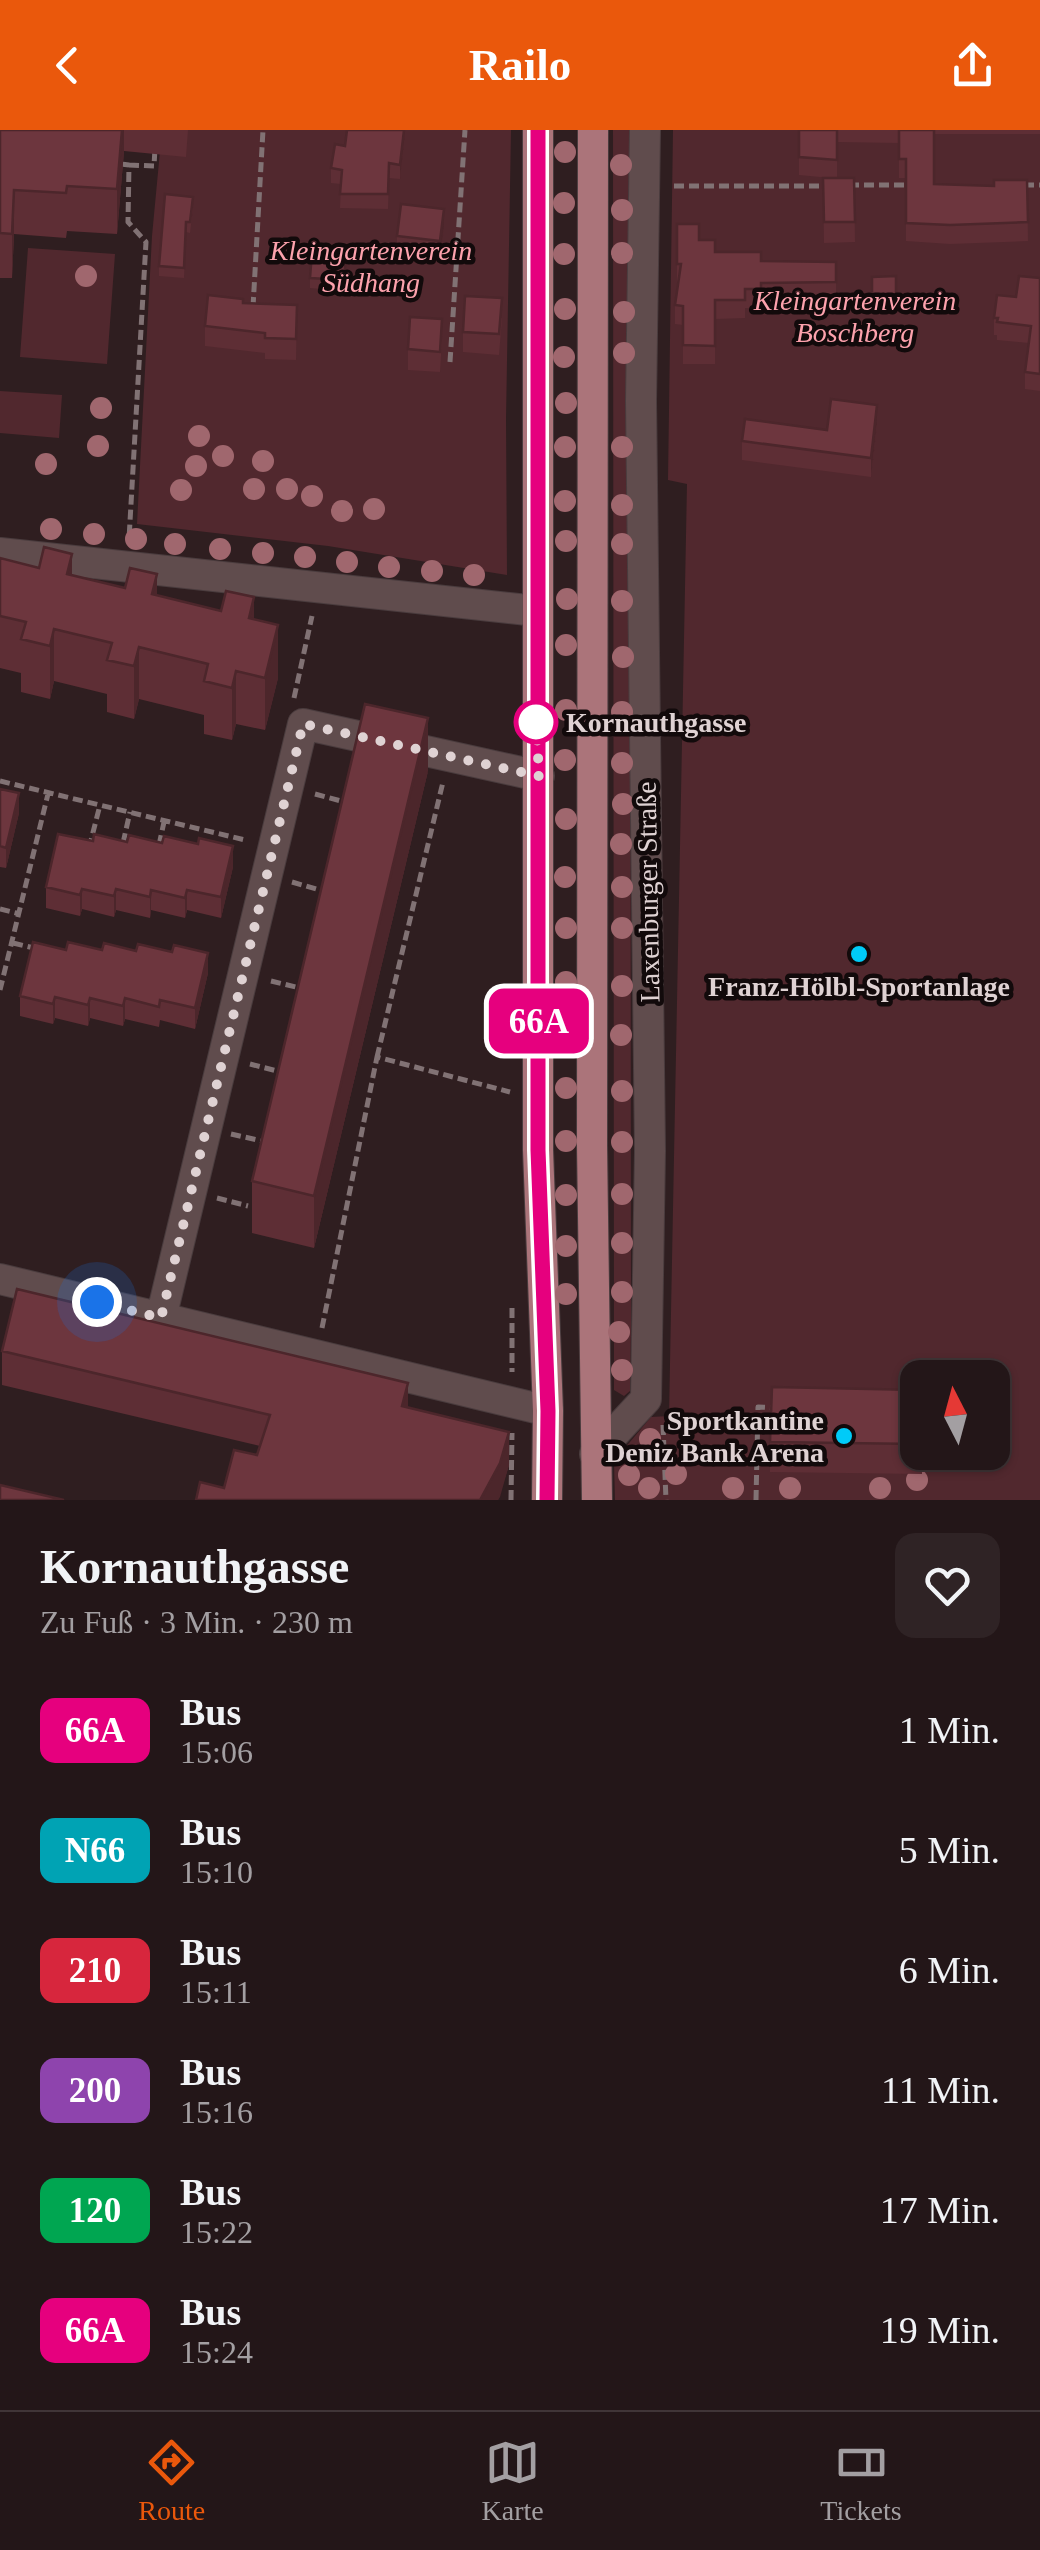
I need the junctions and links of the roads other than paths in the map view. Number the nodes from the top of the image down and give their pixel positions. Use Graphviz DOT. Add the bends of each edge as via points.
graph roads {
  1 [pos="538,130"];
  2 [pos="594,130"];
  3 [pos="644,130"];
  4 [pos="0,553"];
  5 [pos="537,610"];
  6 [pos="539,776"];
  7 [pos="0,1279"];
  8 [pos="161,1318"];
  9 [pos="548,1411"];
  10 [pos="595,1454"];
  11 [pos="547,1500"];
  12 [pos="597,1500"];
  1 -- 5 [label="main road"];
  2 -- 10 [label="main road, Laxenburger Straße"];
  3 -- 10 [label="street, Laxenburger Straße" via="646,1399"];
  4 -- 5 [label="street"];
  5 -- 6 [label="main road"];
  6 -- 8 [label="street" via="303,724"];
  6 -- 9 [label="main road" via="538,1150"];
  7 -- 8 [label="street"];
  8 -- 9 [label="street"];
  9 -- 11 [label="main road"];
  10 -- 12 [label="main road, Laxenburger Straße"];
}
